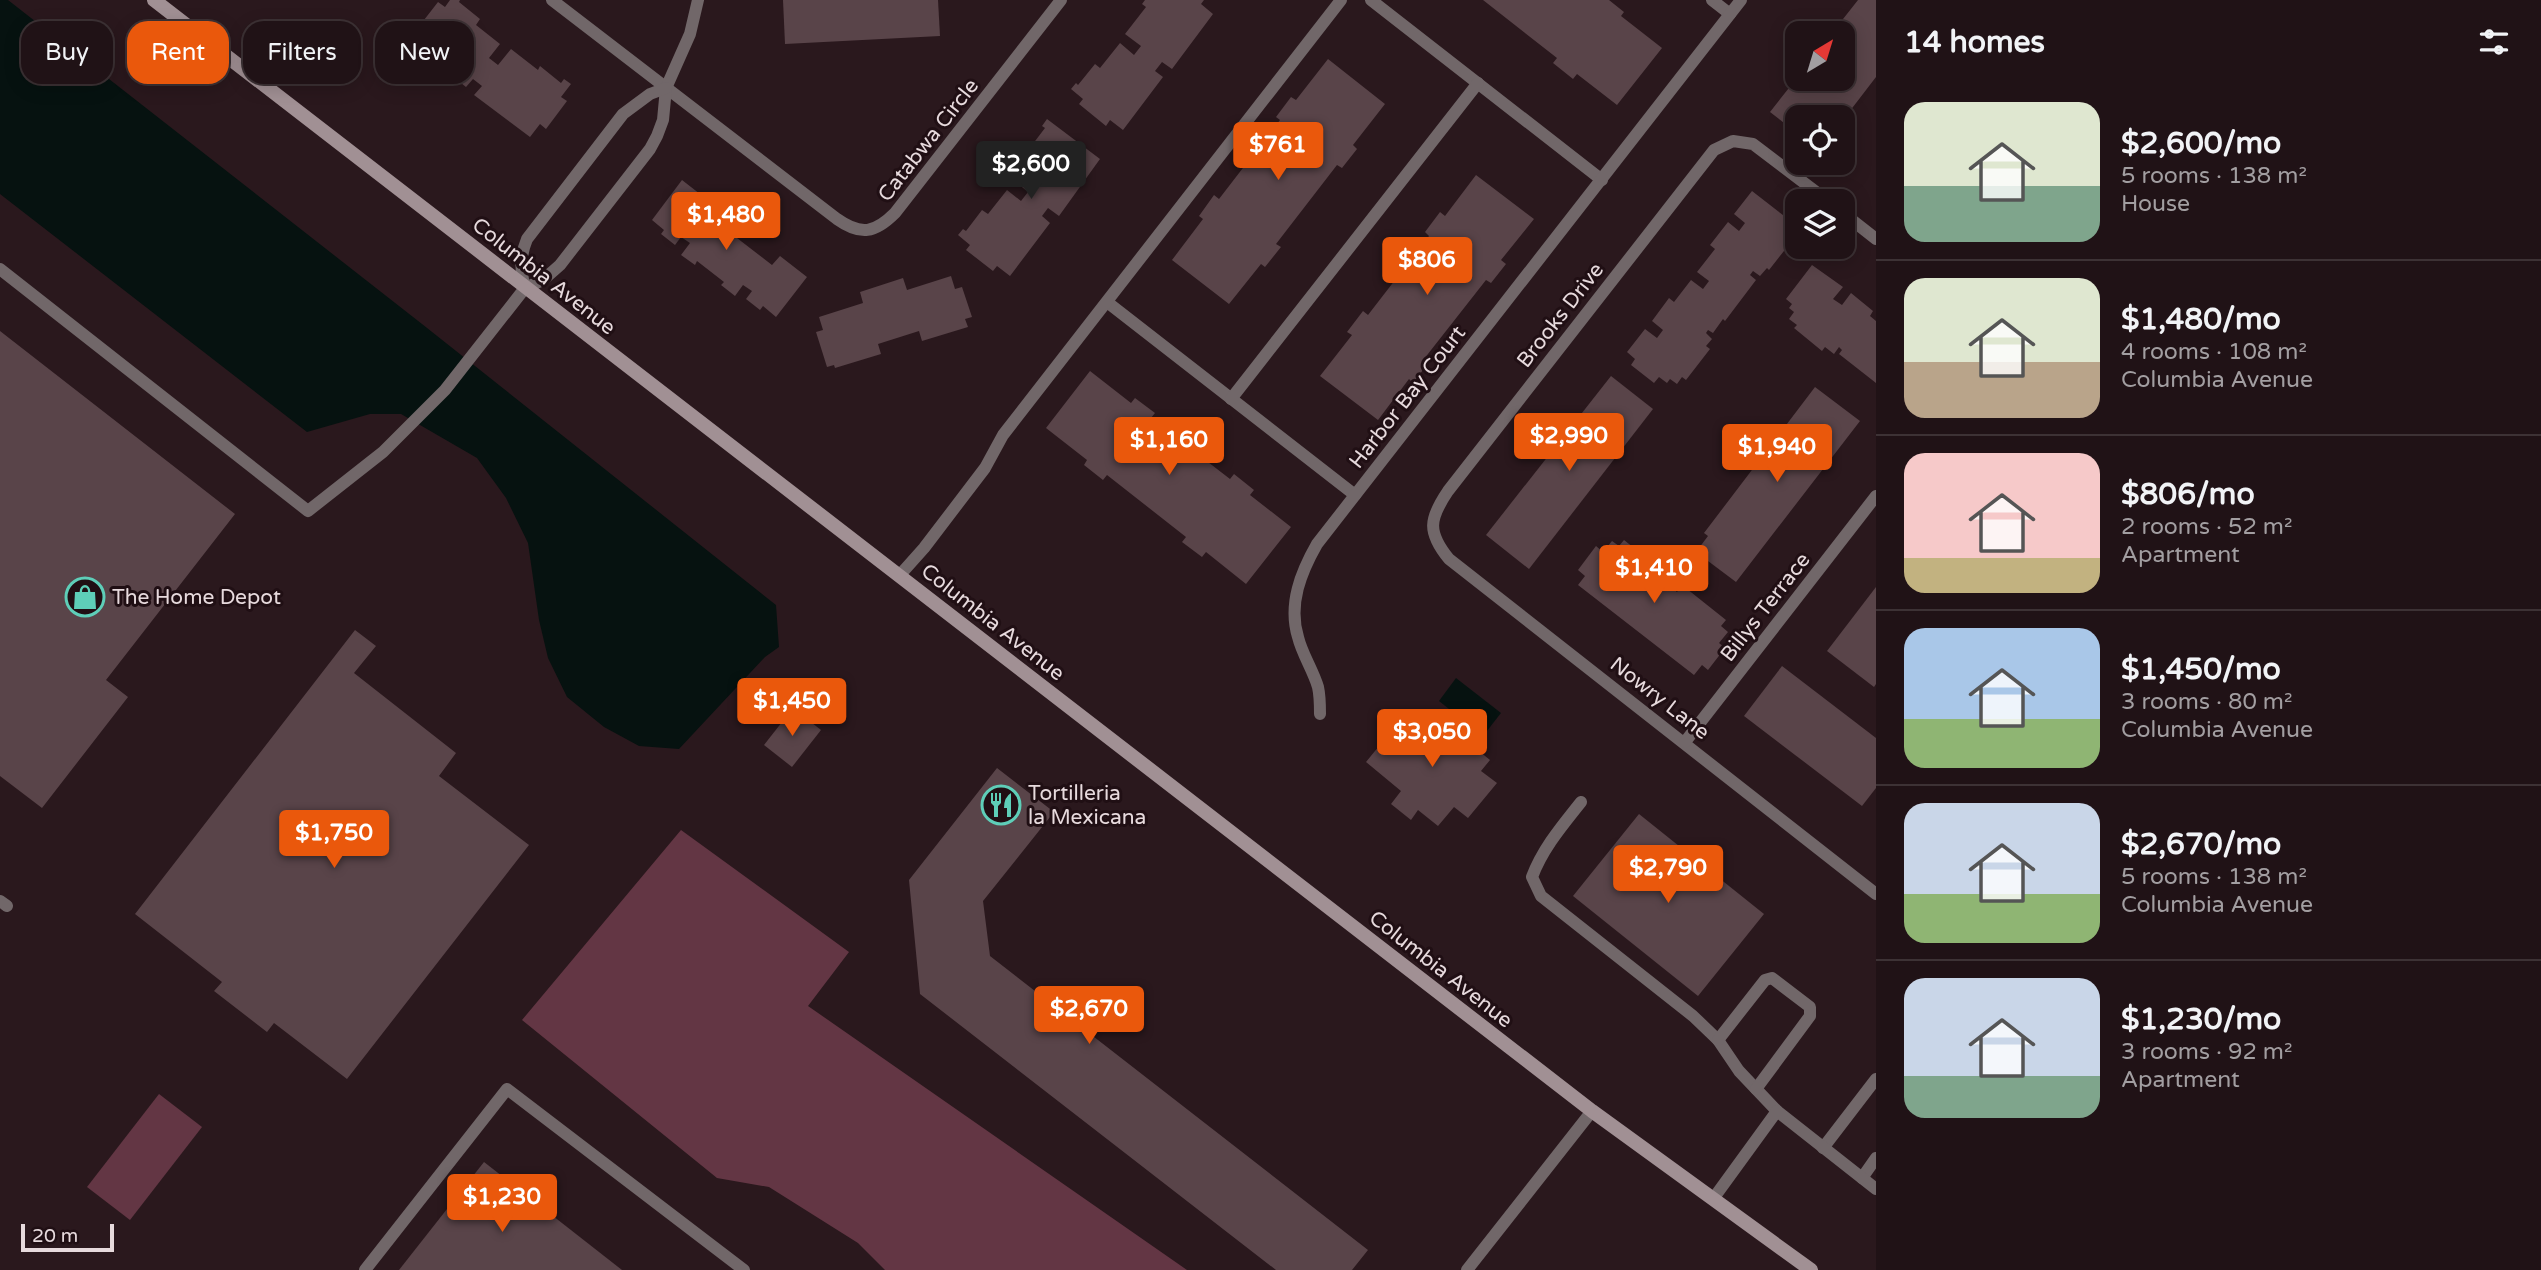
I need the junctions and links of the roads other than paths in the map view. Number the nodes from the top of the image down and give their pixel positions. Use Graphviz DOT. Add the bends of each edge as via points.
graph roads {
  1 [pos="154,0"];
  2 [pos="552,0"];
  3 [pos="698,0"];
  4 [pos="1061,0"];
  5 [pos="1341,0"];
  6 [pos="1371,0"];
  7 [pos="1712,0"];
  8 [pos="1741,0"];
  9 [pos="1730,14"];
  10 [pos="1478,82"];
  11 [pos="666,88"];
  12 [pos="1602,180"];
  13 [pos="1813,189"];
  14 [pos="1855,222"];
  15 [pos="1876,239"];
  16 [pos="0,269"];
  17 [pos="525,288"];
  18 [pos="1107,302"];
  19 [pos="1231,399"];
  20 [pos="1355,495"];
  21 [pos="1876,496"];
  22 [pos="1431,525"];
  23 [pos="899,576"];
  24 [pos="1320,714"];
  25 [pos="1685,742"];
  26 [pos="1581,802"];
  27 [pos="1876,894"];
  28 [pos="1718,1041"];
  29 [pos="1876,1079"];
  30 [pos="1756,1089"];
  31 [pos="1592,1111"];
  32 [pos="1777,1111"];
  33 [pos="1823,1148"];
  34 [pos="1876,1158"];
  35 [pos="1861,1178"];
  36 [pos="1876,1189"];
  37 [pos="1713,1199"];
  38 [pos="365,1270"];
  39 [pos="744,1270"];
  40 [pos="1467,1270"];
  41 [pos="1811,1270"];
  1 -- 17 [label="street, Columbia Avenue"];
  2 -- 11 [label="lane, Catabwa Circle"];
  3 -- 11 [label="lane" via="690,34"];
  4 -- 11 [label="lane, Catabwa Circle" via="895,214 867,231 846,226"];
  5 -- 18 [label="lane"];
  6 -- 10 [label="lane"];
  7 -- 9 [label="lane"];
  8 -- 9 [label="lane, Harbor Bay Court"];
  9 -- 12 [label="lane, Harbor Bay Court"];
  10 -- 12 [label="lane"];
  10 -- 19 [label="lane"];
  11 -- 17 [label="lane" via="663,120 650,149 560,265"];
  11 -- 17 [label="lane" via="623,114 527,239 520,265"];
  12 -- 20 [label="lane, Harbor Bay Court"];
  13 -- 22 [label="lane, Brooks Drive" via="1761,149 1743,141 1714,150 1448,491"];
  14 -- 15 [label="lane"];
  16 -- 17 [label="lane" via="308,511 383,452 445,390"];
  17 -- 23 [label="street, Columbia Avenue"];
  18 -- 19 [label="lane"];
  18 -- 23 [label="lane"];
  19 -- 20 [label="lane"];
  20 -- 24 [label="lane, Harbor Bay Court" via="1307,561 1296,597 1295,626 1319,691"];
  21 -- 25 [label="lane, Billys Terrace"];
  22 -- 25 [label="lane, Nowry Lane" via="1449,559"];
  23 -- 31 [label="street, Columbia Avenue"];
  25 -- 27 [label="lane, Nowry Lane"];
  26 -- 28 [label="lane" via="1547,845 1532,877 1536,887 1549,903 1693,1016"];
  28 -- 30 [label="lane"];
  28 -- 30 [label="lane" via="1765,980 1772,978 1810,1007 1810,1016"];
  29 -- 33 [label="lane"];
  30 -- 32 [label="lane"];
  31 -- 37 [label="street, Columbia Avenue"];
  31 -- 40 [label="lane"];
  32 -- 33 [label="lane"];
  32 -- 37 [label="lane"];
  33 -- 35 [label="lane"];
  34 -- 35 [label="lane"];
  35 -- 36 [label="lane"];
  37 -- 41 [label="street, Columbia Avenue"];
  38 -- 39 [label="lane" via="508,1089"];
}
